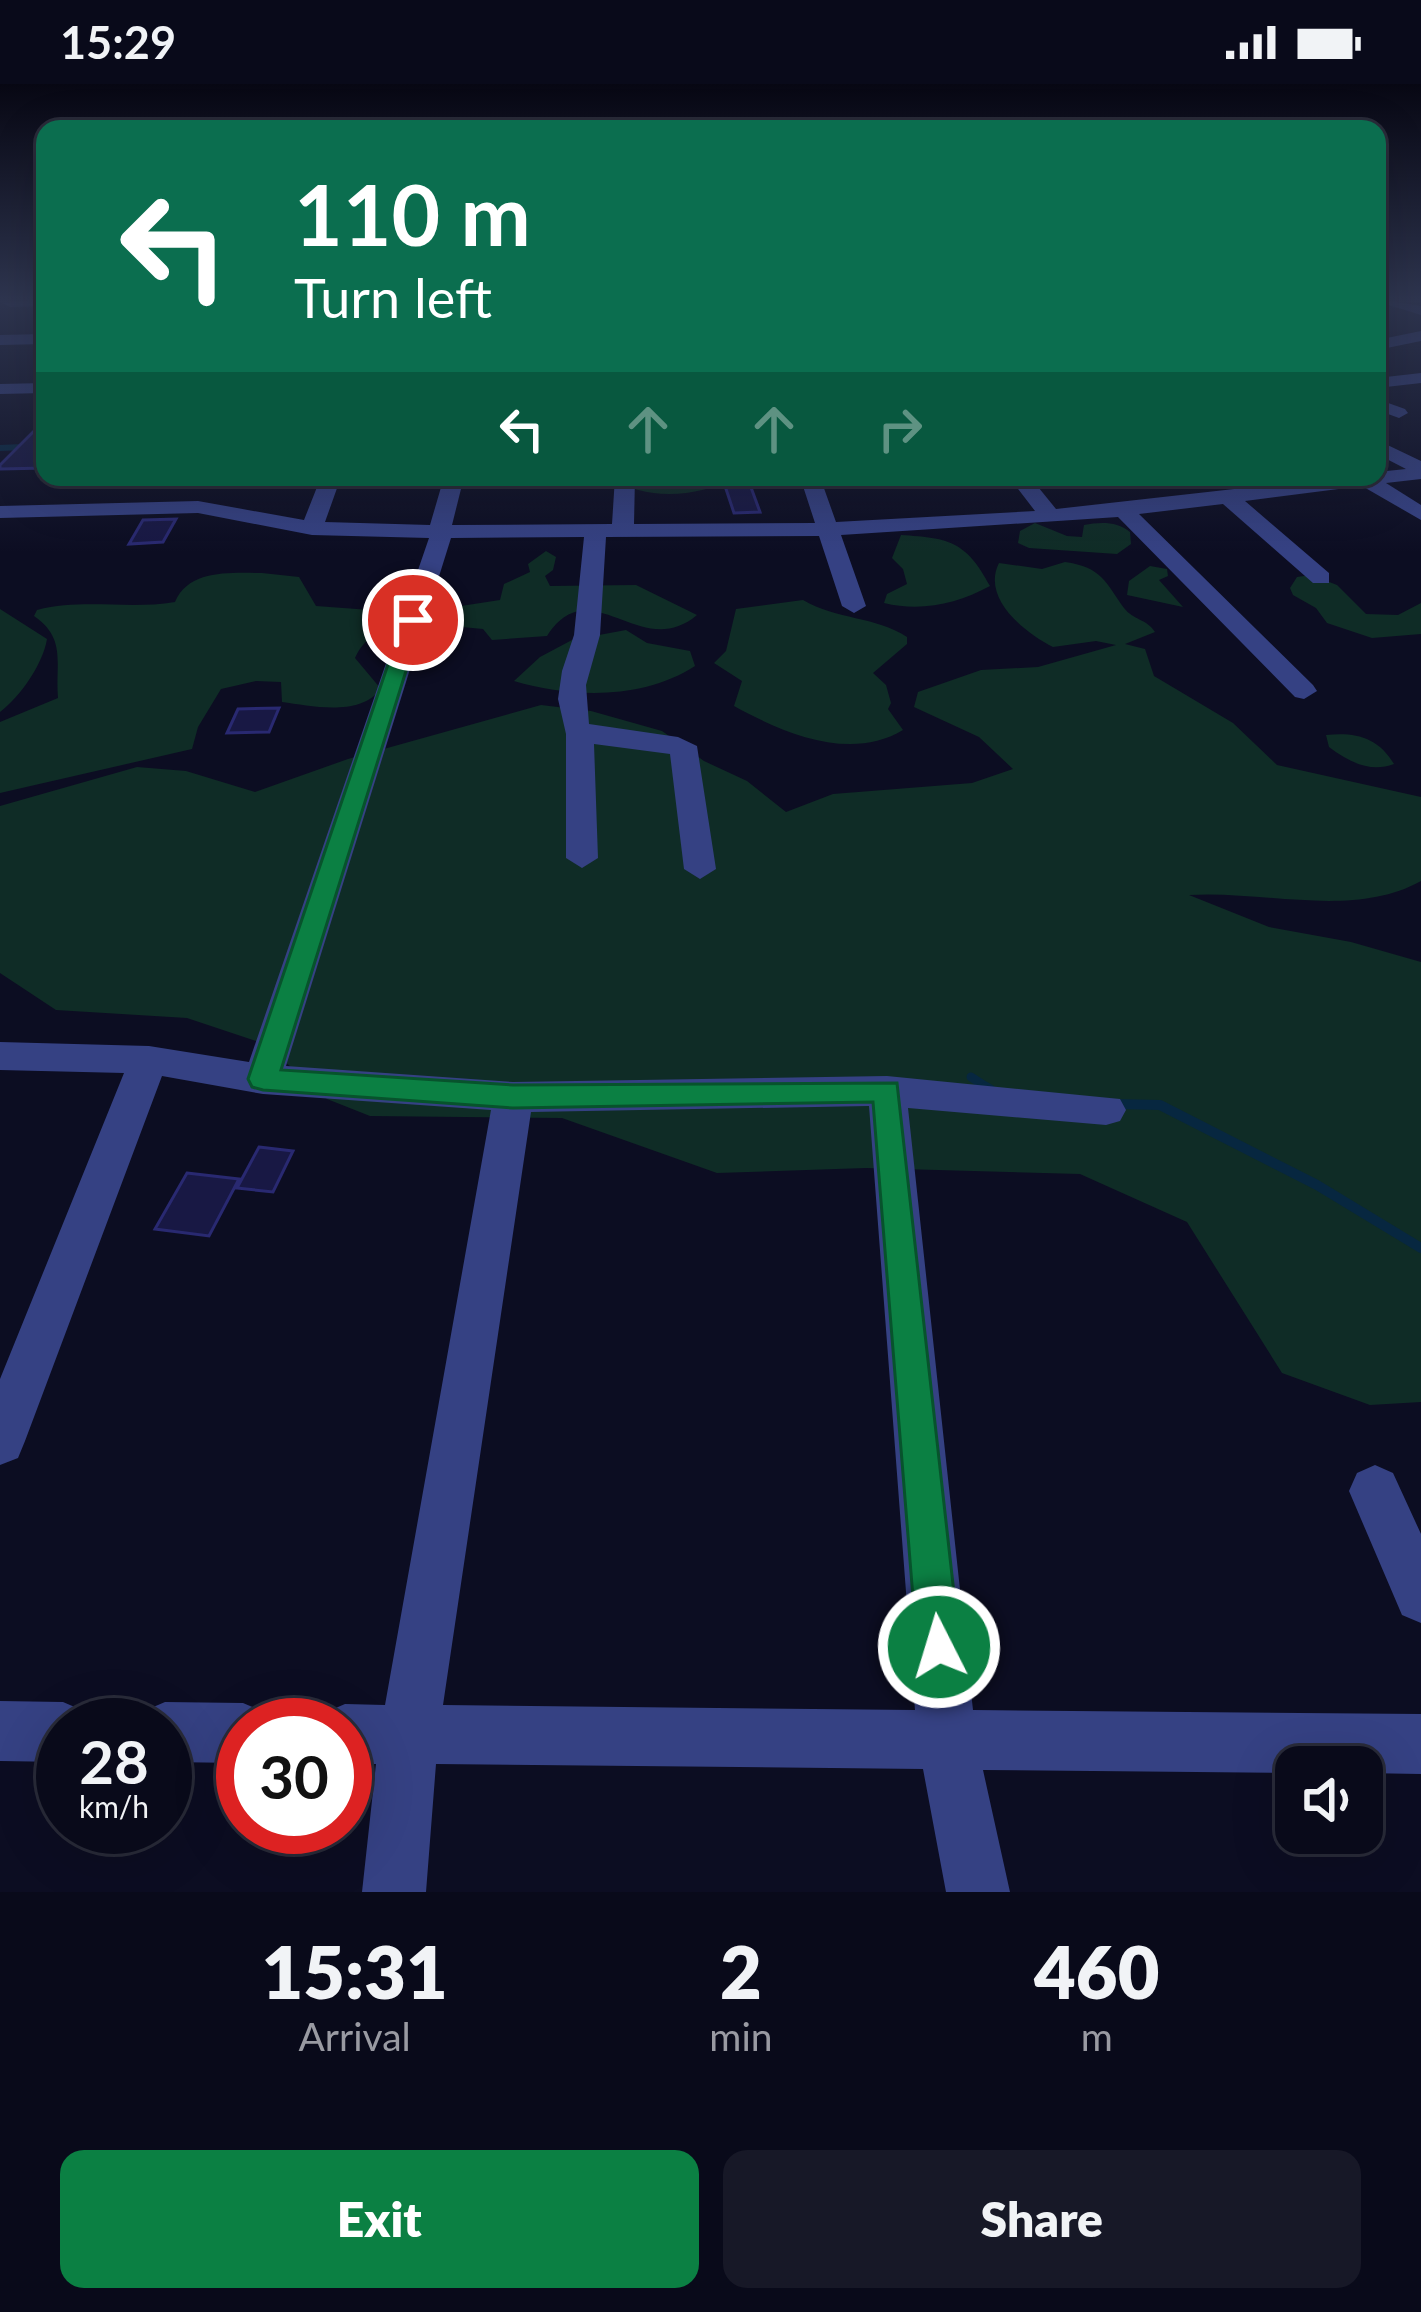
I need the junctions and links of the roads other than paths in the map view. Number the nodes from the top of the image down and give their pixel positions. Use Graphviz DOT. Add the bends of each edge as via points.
graph roads {
  1 [pos="36,388"];
  2 [pos="0,389"];
  3 [pos="1386,408"];
  4 [pos="1399,413"];
  5 [pos="1386,451"];
  6 [pos="1421,471"];
  7 [pos="1386,475"];
  8 [pos="328,486"];
  9 [pos="452,486"];
  10 [pos="622,486"];
  11 [pos="813,486"];
  12 [pos="1026,486"];
  13 [pos="1306,486"];
  14 [pos="1376,486"];
  15 [pos="1228,497"];
  16 [pos="1123,510"];
  17 [pos="0,512"];
  18 [pos="1421,514"];
  19 [pos="1052,518"];
  20 [pos="312,528"];
  21 [pos="829,530"];
  22 [pos="609,531"];
  23 [pos="441,533"];
  24 [pos="1321,578"];
  25 [pos="854,606"];
  26 [pos="1304,691"];
  27 [pos="580,734"];
  28 [pos="582,858"];
  29 [pos="700,869"];
  30 [pos="0,1056"];
  31 [pos="149,1060"];
  32 [pos="263,1079"];
  33 [pos="886,1090"];
  34 [pos="513,1097"];
  35 [pos="1106,1110"];
  36 [pos="0,1441"];
  37 [pos="1375,1491"];
  38 [pos="1421,1596"];
  39 [pos="0,1731"];
  40 [pos="36,1732"];
  41 [pos="372,1734"];
  42 [pos="409,1734"];
  43 [pos="947,1740"];
  44 [pos="1421,1744"];
  45 [pos="394,1892"];
  46 [pos="978,1892"];
  1 -- 2 [label="street"];
  3 -- 4 [label="street"];
  5 -- 6 [label="street"];
  6 -- 7 [label="street"];
  8 -- 20 [label="street"];
  9 -- 23 [label="street"];
  10 -- 22 [label="street"];
  11 -- 21 [label="street"];
  12 -- 19 [label="street"];
  13 -- 15 [label="street"];
  14 -- 18 [label="street"];
  15 -- 16 [label="street"];
  15 -- 24 [label="street"];
  16 -- 19 [label="street"];
  16 -- 26 [label="street"];
  17 -- 20 [label="street" via="52,501 199,507"];
  19 -- 21 [label="street"];
  20 -- 23 [label="street"];
  21 -- 22 [label="street"];
  21 -- 25 [label="street"];
  22 -- 23 [label="street"];
  22 -- 27 [label="street" via="580,647 571,720"];
  23 -- 32 [label="street"];
  27 -- 28 [label="street"];
  27 -- 29 [label="street" via="687,752"];
  30 -- 31 [label="street"];
  31 -- 32 [label="street"];
  31 -- 36 [label="street"];
  32 -- 34 [label="street"];
  33 -- 34 [label="street"];
  33 -- 35 [label="street"];
  33 -- 43 [label="street"];
  34 -- 42 [label="street"];
  37 -- 38 [label="street"];
  39 -- 40 [label="street"];
  41 -- 42 [label="street"];
  42 -- 43 [label="street"];
  42 -- 45 [label="street"];
  43 -- 44 [label="street"];
  43 -- 46 [label="street"];
}
